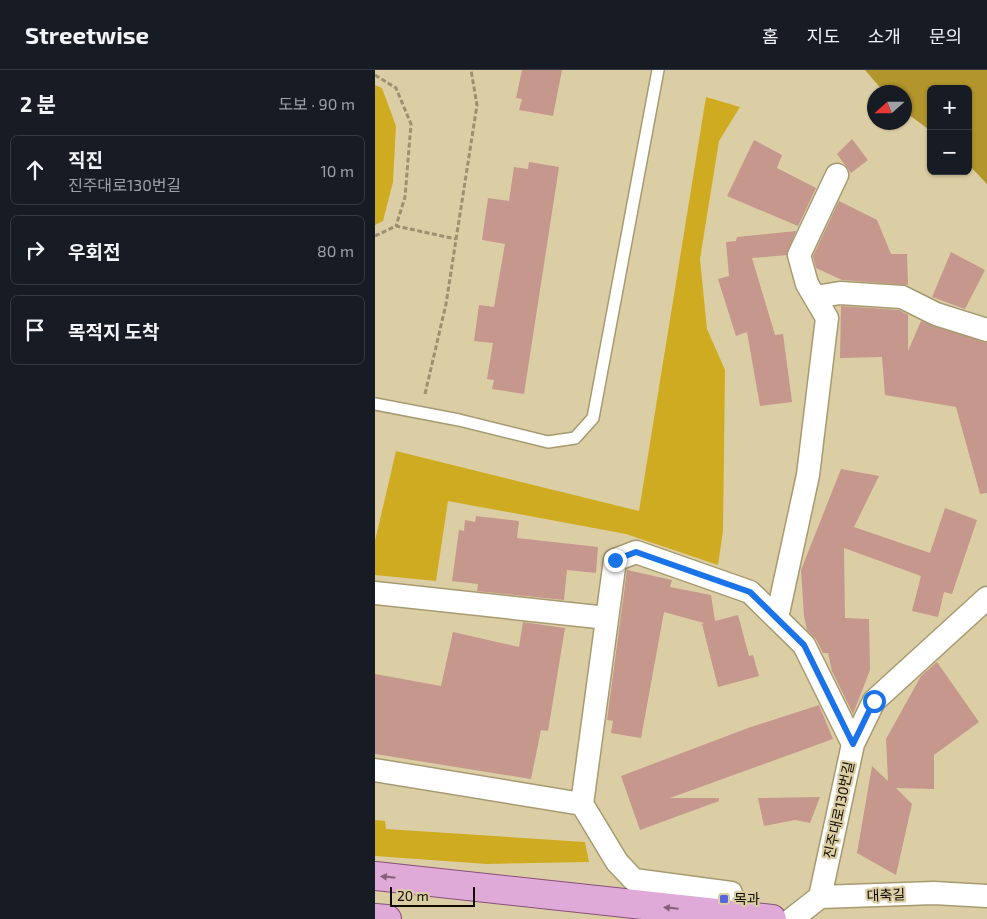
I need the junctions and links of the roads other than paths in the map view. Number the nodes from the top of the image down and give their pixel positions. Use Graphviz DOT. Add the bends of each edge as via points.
graph roads {
  1 [pos="658,70"];
  2 [pos="837,175"];
  3 [pos="815,297"];
  4 [pos="987,330"];
  5 [pos="375,404"];
  6 [pos="375,593"];
  7 [pos="987,598"];
  8 [pos="607,618"];
  9 [pos="777,618"];
  10 [pos="853,744"];
  11 [pos="375,770"];
  12 [pos="582,804"];
  13 [pos="375,876"];
  14 [pos="820,896"];
  15 [pos="987,896"];
  16 [pos="736,915"];
  17 [pos="375,918"];
  18 [pos="387,919"];
  19 [pos="772,919"];
  20 [pos="792,919"];
  1 -- 5 [label="lane" via="593,418 575,438 549,442"];
  2 -- 3 [label="street" via="799,255 807,284"];
  3 -- 4 [label="street" via="840,293 902,296 936,314"];
  3 -- 9 [label="street" via="827,318 809,475"];
  6 -- 8 [label="street"];
  7 -- 10 [label="street, 진주대로130번길" via="874,701"];
  8 -- 9 [label="street" via="615,560 636,552 750,592"];
  8 -- 12 [label="street"];
  9 -- 10 [label="street" via="804,645"];
  10 -- 14 [label="street, 진주대로130번길"];
  11 -- 12 [label="street"];
  12 -- 16 [label="street" via="617,862 634,880 731,893"];
  16 -- 13 [label="main road, one-way"];
  14 -- 15 [label="street, 대축길" via="934,893"];
  14 -- 20 [label="street"];
  16 -- 19 [label="main road"];
  17 -- 18 [label="main road"];
}
